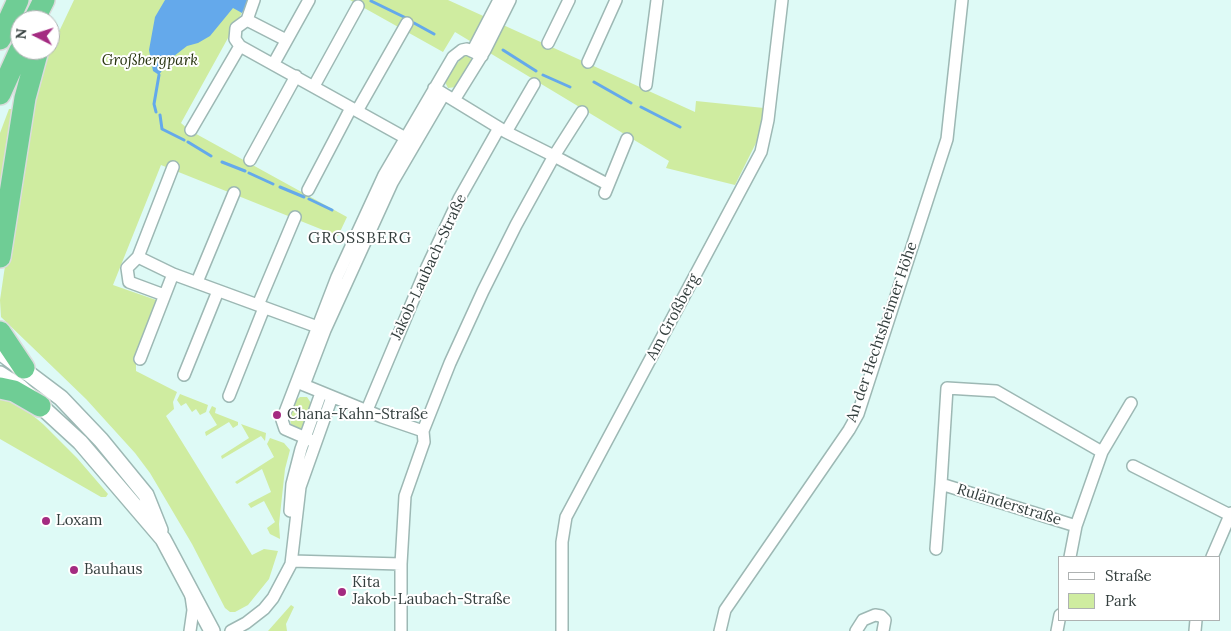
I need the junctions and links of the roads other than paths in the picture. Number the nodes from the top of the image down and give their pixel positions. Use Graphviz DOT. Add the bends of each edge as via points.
graph roads {
  1 [pos="254,0"];
  2 [pos="309,0"];
  3 [pos="499,0"];
  4 [pos="510,0"];
  5 [pos="569,0"];
  6 [pos="616,0"];
  7 [pos="657,0"];
  8 [pos="782,0"];
  9 [pos="962,0"];
  10 [pos="358,6"];
  11 [pos="10,13"];
  12 [pos="247,20"];
  13 [pos="407,23"];
  14 [pos="0,39"];
  15 [pos="286,40"];
  16 [pos="548,43"];
  17 [pos="240,46"];
  18 [pos="478,53"];
  19 [pos="15,60"];
  20 [pos="35,60"];
  21 [pos="588,62"];
  22 [pos="274,64"];
  23 [pos="296,76"];
  24 [pos="534,84"];
  25 [pos="646,85"];
  26 [pos="314,86"];
  27 [pos="439,91"];
  28 [pos="0,94"];
  29 [pos="454,100"];
  30 [pos="354,109"];
  31 [pos="582,112"];
  32 [pos="191,130"];
  33 [pos="503,130"];
  34 [pos="627,139"];
  35 [pos="410,140"];
  36 [pos="554,156"];
  37 [pos="250,160"];
  38 [pos="173,167"];
  39 [pos="308,190"];
  40 [pos="234,193"];
  41 [pos="294,217"];
  42 [pos="357,232"];
  43 [pos="368,237"];
  44 [pos="0,256"];
  45 [pos="138,257"];
  46 [pos="174,274"];
  47 [pos="197,282"];
  48 [pos="218,290"];
  49 [pos="164,295"];
  50 [pos="261,307"];
  51 [pos="321,328"];
  52 [pos="0,332"];
  53 [pos="0,352"];
  54 [pos="140,359"];
  55 [pos="24,368"];
  56 [pos="0,374"];
  57 [pos="184,375"];
  58 [pos="300,383"];
  59 [pos="0,388"];
  60 [pos="326,395"];
  61 [pos="229,396"];
  62 [pos="1131,403"];
  63 [pos="40,406"];
  64 [pos="367,410"];
  65 [pos="423,430"];
  66 [pos="310,440"];
  67 [pos="1102,452"];
  68 [pos="1133,466"];
  69 [pos="941,484"];
  70 [pos="1230,514"];
  71 [pos="1076,526"];
  72 [pos="163,539"];
  73 [pos="936,549"];
  74 [pos="1070,556"];
  75 [pos="1212,556"];
  76 [pos="292,560"];
  77 [pos="401,564"];
  78 [pos="190,587"];
  79 [pos="190,631"];
  80 [pos="212,631"];
  81 [pos="231,631"];
  82 [pos="401,631"];
  83 [pos="562,631"];
  84 [pos="720,631"];
  85 [pos="856,631"];
  86 [pos="883,631"];
  1 -- 12 [label="street"];
  2 -- 15 [label="street"];
  3 -- 18 [label="street"];
  4 -- 18 [label="street"];
  5 -- 16 [label="street"];
  6 -- 21 [label="street"];
  7 -- 25 [label="street"];
  8 -- 83 [label="street, Am Großberg" via="768,120 761,152 566,517 562,542"];
  9 -- 84 [label="street, An der Hechtsheimer Höhe" via="947,139 858,414 725,610"];
  10 -- 26 [label="street"];
  11 -- 14 [label="highway"];
  12 -- 15 [label="street"];
  12 -- 17 [label="street" via="236,28 235,39"];
  13 -- 30 [label="street"];
  15 -- 22 [label="street"];
  17 -- 22 [label="street"];
  17 -- 32 [label="street"];
  18 -- 27 [label="street" via="458,52"];
  18 -- 29 [label="street"];
  19 -- 28 [label="highway"];
  20 -- 44 [label="highway" via="25,98"];
  22 -- 23 [label="street"];
  23 -- 26 [label="street"];
  23 -- 37 [label="street"];
  24 -- 33 [label="street, Jakob-Laubach-Straße"];
  26 -- 30 [label="street"];
  27 -- 29 [label="street"];
  27 -- 35 [label="street"];
  29 -- 33 [label="street"];
  30 -- 35 [label="street"];
  30 -- 39 [label="street"];
  31 -- 36 [label="street"];
  33 -- 36 [label="street"];
  33 -- 64 [label="street, Jakob-Laubach-Straße" via="459,199 427,266"];
  34 -- 36 [label="street" via="606,188"];
  35 -- 42 [label="street"];
  35 -- 43 [label="street"];
  36 -- 65 [label="street" via="483,291"];
  38 -- 45 [label="street"];
  40 -- 47 [label="street"];
  41 -- 50 [label="street"];
  42 -- 43 [label="street"];
  42 -- 51 [label="street"];
  43 -- 51 [label="street"];
  45 -- 46 [label="street"];
  45 -- 49 [label="street" via="127,268 129,282"];
  46 -- 47 [label="street"];
  46 -- 49 [label="street"];
  47 -- 48 [label="street"];
  48 -- 50 [label="street"];
  48 -- 57 [label="street"];
  49 -- 54 [label="street"];
  50 -- 51 [label="street"];
  50 -- 61 [label="street"];
  51 -- 58 [label="street"];
  52 -- 55 [label="highway"];
  53 -- 55 [label="street"];
  55 -- 72 [label="street" via="61,398 119,460 146,495"];
  56 -- 63 [label="street"];
  58 -- 60 [label="street"];
  58 -- 66 [label="street" via="282,423 285,429"];
  59 -- 63 [label="highway" via="14,391"];
  60 -- 64 [label="street"];
  60 -- 66 [label="street"];
  62 -- 67 [label="street, Ruländerstraße"];
  63 -- 72 [label="street" via="98,460"];
  64 -- 65 [label="street"];
  65 -- 77 [label="street" via="424,442 405,496"];
  66 -- 76 [label="street" via="290,496"];
  67 -- 69 [label="street, Ruländerstraße" via="996,391 947,388"];
  67 -- 71 [label="street, Ruländerstraße"];
  68 -- 70 [label="street"];
  69 -- 71 [label="street, Ruländerstraße"];
  69 -- 73 [label="street, Ruländerstraße"];
  70 -- 75 [label="street"];
  71 -- 74 [label="street, Ruländerstraße"];
  72 -- 78 [label="street"];
  76 -- 77 [label="street"];
  76 -- 81 [label="street" via="273,598 256,616"];
  77 -- 82 [label="street"];
  78 -- 79 [label="street" via="193,610"];
  78 -- 80 [label="street"];
  85 -- 86 [label="street" via="863,620 875,615 884,620"];
}
